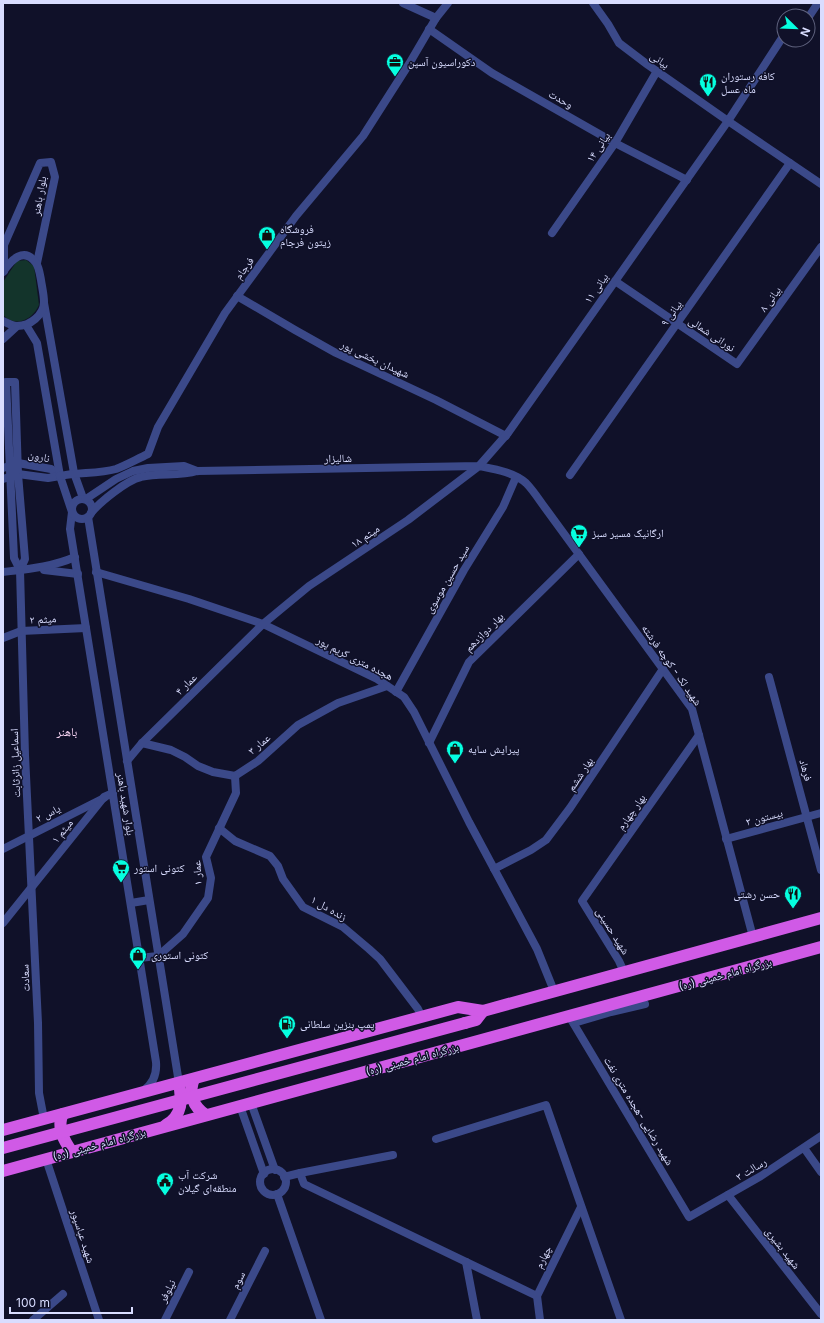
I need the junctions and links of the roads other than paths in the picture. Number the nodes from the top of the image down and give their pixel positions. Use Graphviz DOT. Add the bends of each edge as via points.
graph roads {
  1 [pos="403,3"];
  2 [pos="448,3"];
  3 [pos="593,3"];
  4 [pos="436,18"];
  5 [pos="429,29"];
  6 [pos="776,47"];
  7 [pos="657,71"];
  8 [pos="728,120"];
  9 [pos="615,142"];
  10 [pos="790,163"];
  11 [pos="687,180"];
  12 [pos="821,184"];
  13 [pos="552,233"];
  14 [pos="821,247"];
  15 [pos="37,263"];
  16 [pos="3,272"];
  17 [pos="615,281"];
  18 [pos="237,296"];
  19 [pos="44,303"];
  20 [pos="3,321"];
  21 [pos="677,323"];
  22 [pos="26,325"];
  23 [pos="16,327"];
  24 [pos="3,339"];
  25 [pos="737,364"];
  26 [pos="506,436"];
  27 [pos="148,454"];
  28 [pos="18,463"];
  29 [pos="479,466"];
  30 [pos="6,467"];
  31 [pos="148,468"];
  32 [pos="196,471"];
  33 [pos="74,473"];
  34 [pos="18,474"];
  35 [pos="570,475"];
  36 [pos="60,476"];
  37 [pos="149,476"];
  38 [pos="516,477"];
  39 [pos="6,478"];
  40 [pos="84,499"];
  41 [pos="72,512"];
  42 [pos="90,515"];
  43 [pos="579,554"];
  44 [pos="75,557"];
  45 [pos="33,569"];
  46 [pos="20,570"];
  47 [pos="3,572"];
  48 [pos="96,572"];
  49 [pos="78,574"];
  50 [pos="263,624"];
  51 [pos="86,628"];
  52 [pos="21,631"];
  53 [pos="3,638"];
  54 [pos="663,669"];
  55 [pos="769,677"];
  56 [pos="387,686"];
  57 [pos="396,692"];
  58 [pos="699,735"];
  59 [pos="142,743"];
  60 [pos="429,743"];
  61 [pos="127,761"];
  62 [pos="235,776"];
  63 [pos="113,793"];
  64 [pos="104,797"];
  65 [pos="821,813"];
  66 [pos="807,817"];
  67 [pos="220,828"];
  68 [pos="30,835"];
  69 [pos="726,839"];
  70 [pos="3,849"];
  71 [pos="494,869"];
  72 [pos="821,870"];
  73 [pos="32,887"];
  74 [pos="149,900"];
  75 [pos="582,901"];
  76 [pos="131,903"];
  77 [pos="821,918"];
  78 [pos="3,923"];
  79 [pos="753,937"];
  80 [pos="821,947"];
  81 [pos="158,956"];
  82 [pos="139,958"];
  83 [pos="624,972"];
  84 [pos="554,991"];
  85 [pos="646,1004"];
  86 [pos="483,1011"];
  87 [pos="422,1017"];
  88 [pos="572,1020"];
  89 [pos="194,1079"];
  90 [pos="179,1083"];
  91 [pos="165,1086"];
  92 [pos="138,1094"];
  93 [pos="246,1104"];
  94 [pos="180,1107"];
  95 [pos="63,1114"];
  96 [pos="206,1115"];
  97 [pos="44,1119"];
  98 [pos="162,1127"];
  99 [pos="3,1130"];
  100 [pos="821,1136"];
  101 [pos="436,1139"];
  102 [pos="3,1148"];
  103 [pos="804,1148"];
  104 [pos="72,1152"];
  105 [pos="393,1155"];
  106 [pos="46,1159"];
  107 [pos="275,1170"];
  108 [pos="3,1171"];
  109 [pos="821,1172"];
  110 [pos="300,1173"];
  111 [pos="264,1174"];
  112 [pos="284,1177"];
  113 [pos="277,1194"];
  114 [pos="728,1195"];
  115 [pos="581,1207"];
  116 [pos="689,1217"];
  117 [pos="265,1251"];
  118 [pos="466,1262"];
  119 [pos="189,1272"];
  120 [pos="62,1294"];
  121 [pos="537,1296"];
  122 [pos="821,1314"];
  123 [pos="98,1318"];
  124 [pos="33,1320"];
  125 [pos="106,1320"];
  126 [pos="165,1320"];
  127 [pos="230,1320"];
  128 [pos="321,1320"];
  129 [pos="477,1320"];
  130 [pos="540,1320"];
  131 [pos="621,1320"];
  1 -- 4 [label="street"];
  2 -- 4 [label="street, فرجام"];
  3 -- 7 [label="street, بیانی" via="619,43"];
  4 -- 5 [label="street, فرجام"];
  5 -- 9 [label="street, وحدت" via="492,73"];
  5 -- 18 [label="street, فرجام" via="363,136 296,216"];
  6 -- 8 [label="street, بیانی ۱۱"];
  7 -- 8 [label="street, بیانی"];
  7 -- 9 [label="street, بیانی ۱۴"];
  8 -- 10 [label="street, بیانی"];
  8 -- 11 [label="street, بیانی ۱۱"];
  9 -- 11 [label="street, وحدت"];
  9 -- 13 [label="street, بیانی ۱۴"];
  10 -- 12 [label="street, بیانی"];
  10 -- 21 [label="street, بیانی ۹"];
  11 -- 17 [label="street, بیانی ۱۱"];
  14 -- 25 [label="street, بیانی ۸"];
  15 -- 16 [label="street" via="26,255 16,257"];
  15 -- 16 [label="street, بلوار باهنر" via="56,177 51,162 40,163 4,245"];
  15 -- 19 [label="street"];
  17 -- 21 [label="street, نورانی شمالی"];
  17 -- 26 [label="street, بیانی ۱۱"];
  18 -- 26 [label="street, شهیدان بخشی پور" via="336,353"];
  18 -- 27 [label="street, فرجام" via="158,427"];
  19 -- 22 [label="street" via="38,316"];
  19 -- 33 [label="street"];
  20 -- 23 [label="street"];
  21 -- 25 [label="street, نورانی شمالی"];
  21 -- 35 [label="street, بیانی ۹"];
  22 -- 23 [label="street"];
  22 -- 36 [label="street" via="37,342"];
  23 -- 24 [label="street"];
  26 -- 29 [label="street, بیانی ۱۱"];
  27 -- 31 [label="street"];
  27 -- 33 [label="street" via="115,469"];
  28 -- 30 [label="street, نارون"];
  28 -- 30 [label="street" via="15,382 6,382"];
  28 -- 34 [label="street"];
  28 -- 36 [label="street, نارون" via="51,469"];
  29 -- 32 [label="street, شالیزار"];
  29 -- 38 [label="street, شهید لک - کوچه فرشته"];
  29 -- 50 [label="street, میثم ۱۸" via="408,520 309,586"];
  30 -- 39 [label="street"];
  31 -- 32 [label="street, شالیزار" via="184,466"];
  31 -- 37 [label="street"];
  31 -- 40 [label="street, شالیزار" via="133,471 116,479"];
  32 -- 37 [label="street, شالیزار" via="188,474"];
  33 -- 36 [label="street"];
  33 -- 40 [label="street"];
  34 -- 36 [label="street, نارون" via="48,478"];
  34 -- 39 [label="street, نارون"];
  34 -- 46 [label="street" via="25,559"];
  36 -- 41 [label="street"];
  37 -- 42 [label="street, شالیزار" via="126,484"];
  38 -- 43 [label="street, شهید لک - کوچه فرشته" via="525,482 539,499"];
  38 -- 57 [label="street, سید حسین موسوی" via="503,508 464,570"];
  39 -- 46 [label="street" via="14,558"];
  40 -- 41 [label="street" via="74,502"];
  40 -- 42 [label="street" via="92,508"];
  41 -- 42 [label="street" via="79,519"];
  41 -- 44 [label="street, بلوار شهید باهنر" via="70,529"];
  42 -- 48 [label="street, بلوار شهید باهنر"];
  43 -- 54 [label="street, شهید لک - کوچه فرشته"];
  43 -- 60 [label="street, بهار دوازدهم" via="469,662"];
  44 -- 45 [label="street"];
  44 -- 49 [label="street, بلوار شهید باهنر"];
  45 -- 46 [label="street"];
  45 -- 49 [label="street"];
  46 -- 47 [label="street"];
  46 -- 52 [label="street, اسماعیل زائرثابت"];
  48 -- 50 [label="street, هجده متری کریم پور"];
  48 -- 61 [label="street, بلوار شهید باهنر"];
  49 -- 51 [label="street, بلوار شهید باهنر"];
  50 -- 56 [label="street, هجده متری کریم پور"];
  50 -- 59 [label="street, عمار ۴"];
  51 -- 52 [label="street, میثم ۲"];
  51 -- 63 [label="street, بلوار شهید باهنر"];
  52 -- 53 [label="street, میثم ۲"];
  52 -- 68 [label="street, اسماعیل زائرثابت"];
  54 -- 58 [label="street, شهید لک - کوچه فرشته" via="692,708"];
  54 -- 71 [label="street, بهار ششم" via="546,840"];
  55 -- 66 [label="street, فرهاد"];
  56 -- 57 [label="street, هجده متری کریم پور"];
  56 -- 62 [label="street, عمار ۳" via="338,703 298,725 258,762"];
  57 -- 60 [label="street, هجده متری کریم پور" via="404,697 414,712"];
  58 -- 69 [label="street, شهید لک - کوچه فرشته"];
  58 -- 75 [label="street, بهار چهارم"];
  59 -- 61 [label="street, عمار ۴"];
  59 -- 62 [label="street" via="171,750 213,772"];
  60 -- 71 [label="street, هجده متری کریم پور"];
  61 -- 74 [label="street, بلوار شهید باهنر"];
  62 -- 67 [label="street, عمار ۱" via="236,793"];
  63 -- 64 [label="street, میثم ۱"];
  63 -- 76 [label="street, بلوار شهید باهنر"];
  64 -- 68 [label="street, یاس ۲"];
  64 -- 73 [label="street, میثم ۱"];
  65 -- 66 [label="street, بیستون ۲"];
  66 -- 69 [label="street, بیستون ۲"];
  66 -- 72 [label="street, فرهاد"];
  67 -- 81 [label="street, عمار ۱" via="206,857 211,878 208,898 183,934"];
  67 -- 87 [label="street, زنده دل ۱" via="235,841 270,856 303,907 343,927 380,959"];
  68 -- 70 [label="street, یاس ۲"];
  68 -- 73 [label="street, سعادت"];
  69 -- 79 [label="street, شهید لک - کوچه فرشته"];
  71 -- 84 [label="street, هجده متری کریم پور" via="537,949"];
  73 -- 78 [label="street, میثم ۱"];
  73 -- 97 [label="street, سعادت" via="38,1023 38,1093"];
  74 -- 76 [label="street"];
  74 -- 81 [label="street, بلوار شهید باهنر"];
  75 -- 83 [label="street, شهید حسینی"];
  76 -- 82 [label="street, بلوار شهید باهنر"];
  77 -- 79 [label="highway, بزرگراه امام خمینی (ره)"];
  79 -- 83 [label="highway, بزرگراه امام خمینی (ره)"];
  80 -- 88 [label="highway, بزرگراه امام خمینی (ره)"];
  81 -- 82 [label="street"];
  81 -- 90 [label="street, بلوار شهید باهنر"];
  82 -- 92 [label="street, بلوار شهید باهنر" via="156,1067 152,1083"];
  83 -- 84 [label="highway, بزرگراه امام خمینی (ره)"];
  84 -- 86 [label="highway, بزرگراه امام خمینی (ره)"];
  85 -- 88 [label="street"];
  86 -- 87 [label="highway" via="464,1006"];
  86 -- 102 [label="highway, بزرگراه امام خمینی (ره), bridge" via="476,1020"];
  87 -- 89 [label="highway"];
  88 -- 93 [label="highway, بزرگراه امام خمینی (ره)"];
  88 -- 116 [label="street, شهید رضایی -هجده متری نفت"];
  89 -- 90 [label="highway"];
  89 -- 96 [label="highway" via="191,1090 193,1099"];
  90 -- 91 [label="highway"];
  90 -- 94 [label="highway"];
  91 -- 92 [label="highway"];
  91 -- 94 [label="highway" via="175,1094"];
  92 -- 95 [label="highway"];
  93 -- 96 [label="highway, بزرگراه امام خمینی (ره)"];
  93 -- 107 [label="street"];
  93 -- 111 [label="street"];
  94 -- 98 [label="highway" via="173,1120"];
  95 -- 97 [label="highway"];
  95 -- 104 [label="highway" via="60,1120 61,1132"];
  96 -- 98 [label="highway, بزرگراه امام خمینی (ره)"];
  97 -- 99 [label="highway"];
  98 -- 104 [label="highway, بزرگراه امام خمینی (ره)"];
  100 -- 103 [label="street, رسالت ۳"];
  101 -- 115 [label="street" via="546,1105"];
  103 -- 109 [label="street"];
  103 -- 114 [label="street, رسالت ۳"];
  104 -- 106 [label="highway, بزرگراه امام خمینی (ره)"];
  105 -- 110 [label="street"];
  106 -- 108 [label="highway, بزرگراه امام خمینی (ره)"];
  106 -- 123 [label="street, شهید عباسپور"];
  107 -- 111 [label="street"];
  107 -- 112 [label="street"];
  110 -- 112 [label="street"];
  110 -- 118 [label="street" via="304,1184"];
  111 -- 113 [label="street" via="260,1181 262,1189 269,1194"];
  112 -- 113 [label="street" via="285,1185"];
  113 -- 128 [label="street"];
  114 -- 116 [label="street, رسالت ۳"];
  114 -- 122 [label="street, شهید بشیری"];
  115 -- 121 [label="street, چهارم"];
  115 -- 131 [label="street"];
  117 -- 127 [label="street, سوم"];
  118 -- 121 [label="street"];
  118 -- 129 [label="street"];
  119 -- 126 [label="street, نیلوفر"];
  120 -- 124 [label="street"];
  121 -- 130 [label="street"];
  123 -- 125 [label="street"];
}
